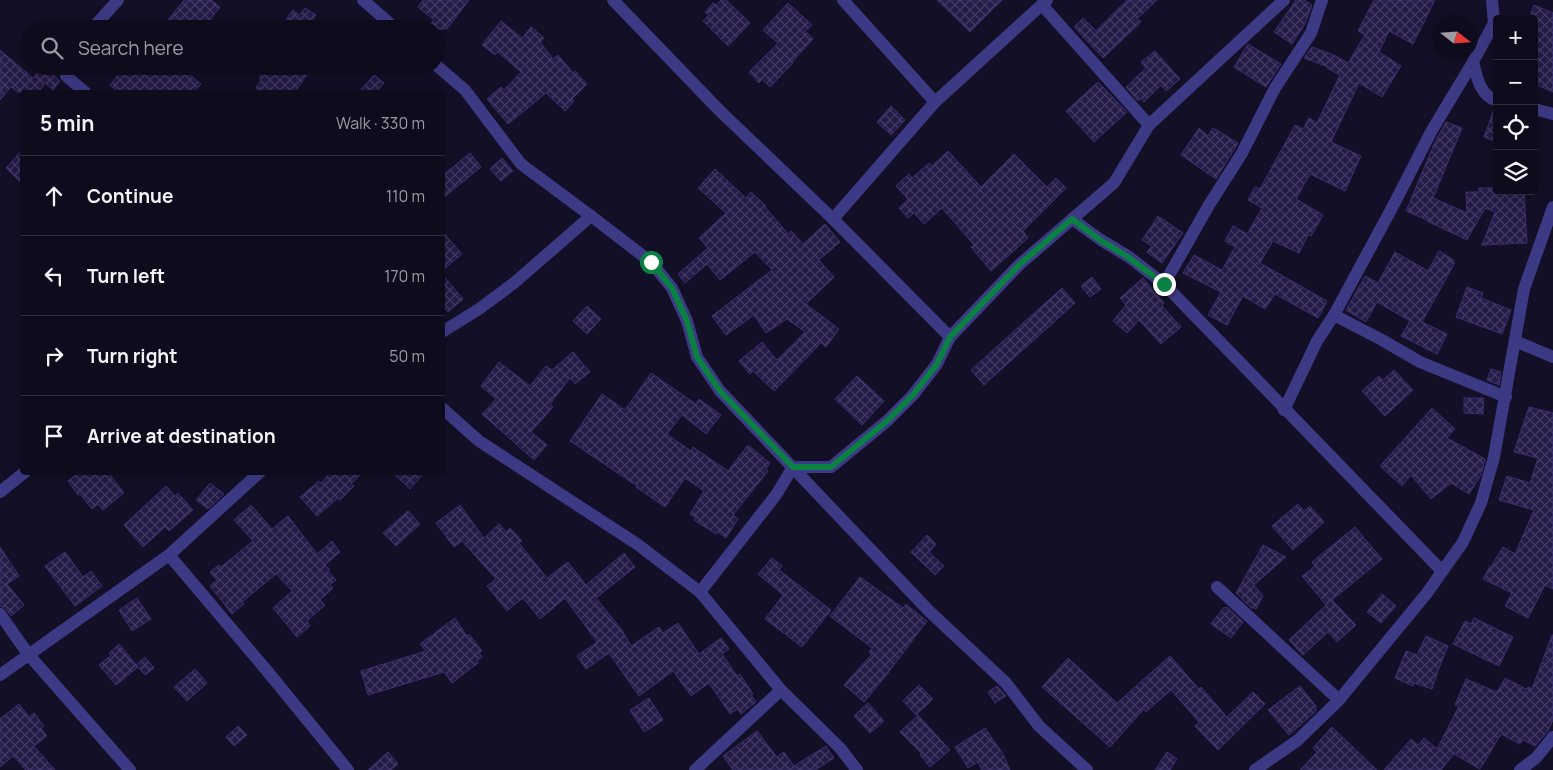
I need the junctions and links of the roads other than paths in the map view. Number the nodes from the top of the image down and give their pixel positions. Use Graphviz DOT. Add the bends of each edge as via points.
graph roads {
  1 [pos="118,0"];
  2 [pos="363,0"];
  3 [pos="612,0"];
  4 [pos="843,0"];
  5 [pos="1284,0"];
  6 [pos="1322,0"];
  7 [pos="1493,0"];
  8 [pos="1044,2"];
  9 [pos="100,20"];
  10 [pos="386,20"];
  11 [pos="1473,62"];
  12 [pos="445,73"];
  13 [pos="66,75"];
  14 [pos="83,90"];
  15 [pos="1493,100"];
  16 [pos="935,102"];
  17 [pos="1538,110"];
  18 [pos="1553,114"];
  19 [pos="1149,125"];
  20 [pos="1553,207"];
  21 [pos="591,216"];
  22 [pos="1072,219"];
  23 [pos="832,220"];
  24 [pos="1164,284"];
  25 [pos="1334,315"];
  26 [pos="445,330"];
  27 [pos="950,337"];
  28 [pos="1515,340"];
  29 [pos="1553,357"];
  30 [pos="1506,397"];
  31 [pos="1284,410"];
  32 [pos="445,411"];
  33 [pos="793,467"];
  34 [pos="21,475"];
  35 [pos="257,475"];
  36 [pos="0,492"];
  37 [pos="169,555"];
  38 [pos="1442,572"];
  39 [pos="1217,587"];
  40 [pos="700,592"];
  41 [pos="0,614"];
  42 [pos="28,654"];
  43 [pos="0,675"];
  44 [pos="781,690"];
  45 [pos="1339,700"];
  46 [pos="1553,737"];
  47 [pos="130,770"];
  48 [pos="348,770"];
  49 [pos="695,770"];
  50 [pos="857,770"];
  51 [pos="1087,770"];
  52 [pos="1255,770"];
  53 [pos="1520,770"];
  1 -- 9 [label="street"];
  2 -- 10 [label="street"];
  3 -- 23 [label="street"];
  4 -- 16 [label="street"];
  5 -- 19 [label="street"];
  6 -- 24 [label="street" via="1311,33 1275,88 1242,153"];
  7 -- 11 [label="street" via="1494,23"];
  8 -- 16 [label="street"];
  8 -- 19 [label="street"];
  11 -- 15 [label="street" via="1480,88"];
  11 -- 25 [label="street" via="1432,130"];
  12 -- 21 [label="street" via="465,90 521,164"];
  13 -- 14 [label="street"];
  16 -- 23 [label="street"];
  17 -- 18 [label="street"];
  19 -- 22 [label="street" via="1114,183"];
  20 -- 28 [label="street" via="1524,289"];
  21 -- 26 [label="street" via="514,283"];
  21 -- 33 [label="street" via="651,262 672,288 687,321 697,357 720,391"];
  22 -- 24 [label="street"];
  22 -- 27 [label="street" via="1020,264"];
  23 -- 27 [label="street"];
  24 -- 31 [label="street"];
  25 -- 30 [label="street" via="1420,362"];
  25 -- 31 [label="street" via="1317,341"];
  27 -- 33 [label="street" via="937,364 887,421 831,467"];
  28 -- 29 [label="street"];
  28 -- 30 [label="street"];
  30 -- 38 [label="street" via="1481,503 1464,542"];
  31 -- 38 [label="street"];
  32 -- 40 [label="street" via="479,441 638,544"];
  33 -- 40 [label="street" via="776,496"];
  33 -- 51 [label="street" via="928,611 1006,683 1039,726"];
  34 -- 36 [label="street"];
  35 -- 37 [label="street"];
  37 -- 42 [label="street"];
  37 -- 48 [label="street"];
  38 -- 45 [label="street"];
  39 -- 45 [label="street"];
  40 -- 44 [label="street"];
  41 -- 42 [label="street"];
  42 -- 43 [label="street"];
  42 -- 47 [label="street"];
  44 -- 49 [label="street"];
  44 -- 50 [label="street" via="840,748"];
  45 -- 52 [label="street" via="1298,740"];
  46 -- 53 [label="street" via="1536,758"];
}
